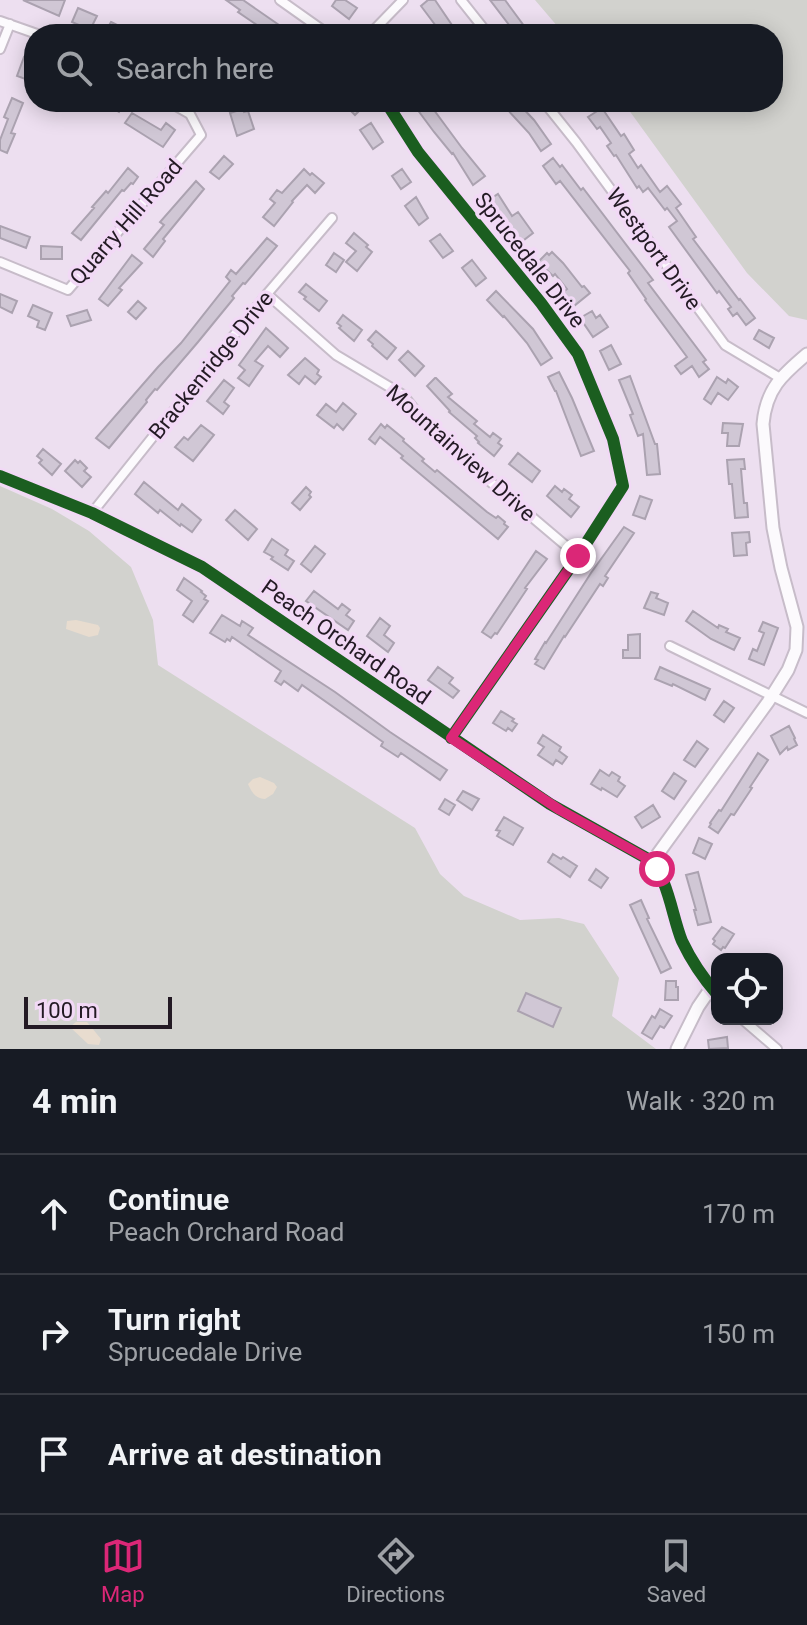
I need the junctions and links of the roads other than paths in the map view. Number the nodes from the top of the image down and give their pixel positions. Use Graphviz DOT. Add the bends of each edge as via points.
graph roads {
  1 [pos="280,0"];
  2 [pos="403,0"];
  3 [pos="461,0"];
  4 [pos="0,21"];
  5 [pos="10,24"];
  6 [pos="314,24"];
  7 [pos="380,24"];
  8 [pos="480,24"];
  9 [pos="24,29"];
  10 [pos="0,49"];
  11 [pos="186,112"];
  12 [pos="392,112"];
  13 [pos="552,112"];
  14 [pos="332,218"];
  15 [pos="0,262"];
  16 [pos="267,294"];
  17 [pos="807,354"];
  18 [pos="780,378"];
  19 [pos="0,476"];
  20 [pos="92,513"];
  21 [pos="578,556"];
  22 [pos="670,646"];
  23 [pos="773,695"];
  24 [pos="807,713"];
  25 [pos="451,738"];
  26 [pos="652,862"];
  27 [pos="711,987"];
  28 [pos="711,994"];
  29 [pos="749,1025"];
  30 [pos="677,1049"];
  31 [pos="777,1049"];
  1 -- 6 [label="street"];
  2 -- 7 [label="street"];
  3 -- 8 [label="street"];
  4 -- 5 [label="street"];
  5 -- 9 [label="street"];
  5 -- 10 [label="street"];
  11 -- 15 [label="street, Quarry Hill Road" via="201,135 68,290"];
  12 -- 21 [label="street, Sprucedale Drive" via="418,152 578,354 613,439 623,486"];
  13 -- 18 [label="street, Westport Drive" via="725,345"];
  14 -- 16 [label="street, Brackenridge Drive"];
  16 -- 20 [label="street, Brackenridge Drive"];
  16 -- 21 [label="street, Mountainview Drive" via="336,355 403,395 435,435"];
  17 -- 18 [label="street"];
  18 -- 23 [label="street" via="767,401 763,431 776,548 798,639"];
  19 -- 20 [label="street, Peach Orchard Road"];
  20 -- 25 [label="street, Peach Orchard Road" via="202,567"];
  21 -- 25 [label="street, Sprucedale Drive"];
  22 -- 23 [label="street"];
  23 -- 24 [label="street"];
  23 -- 26 [label="street"];
  25 -- 26 [label="street, Peach Orchard Road" via="560,810"];
  26 -- 27 [label="street" via="684,946"];
  28 -- 30 [label="street" via="698,1007"];
  29 -- 31 [label="street"];
}
